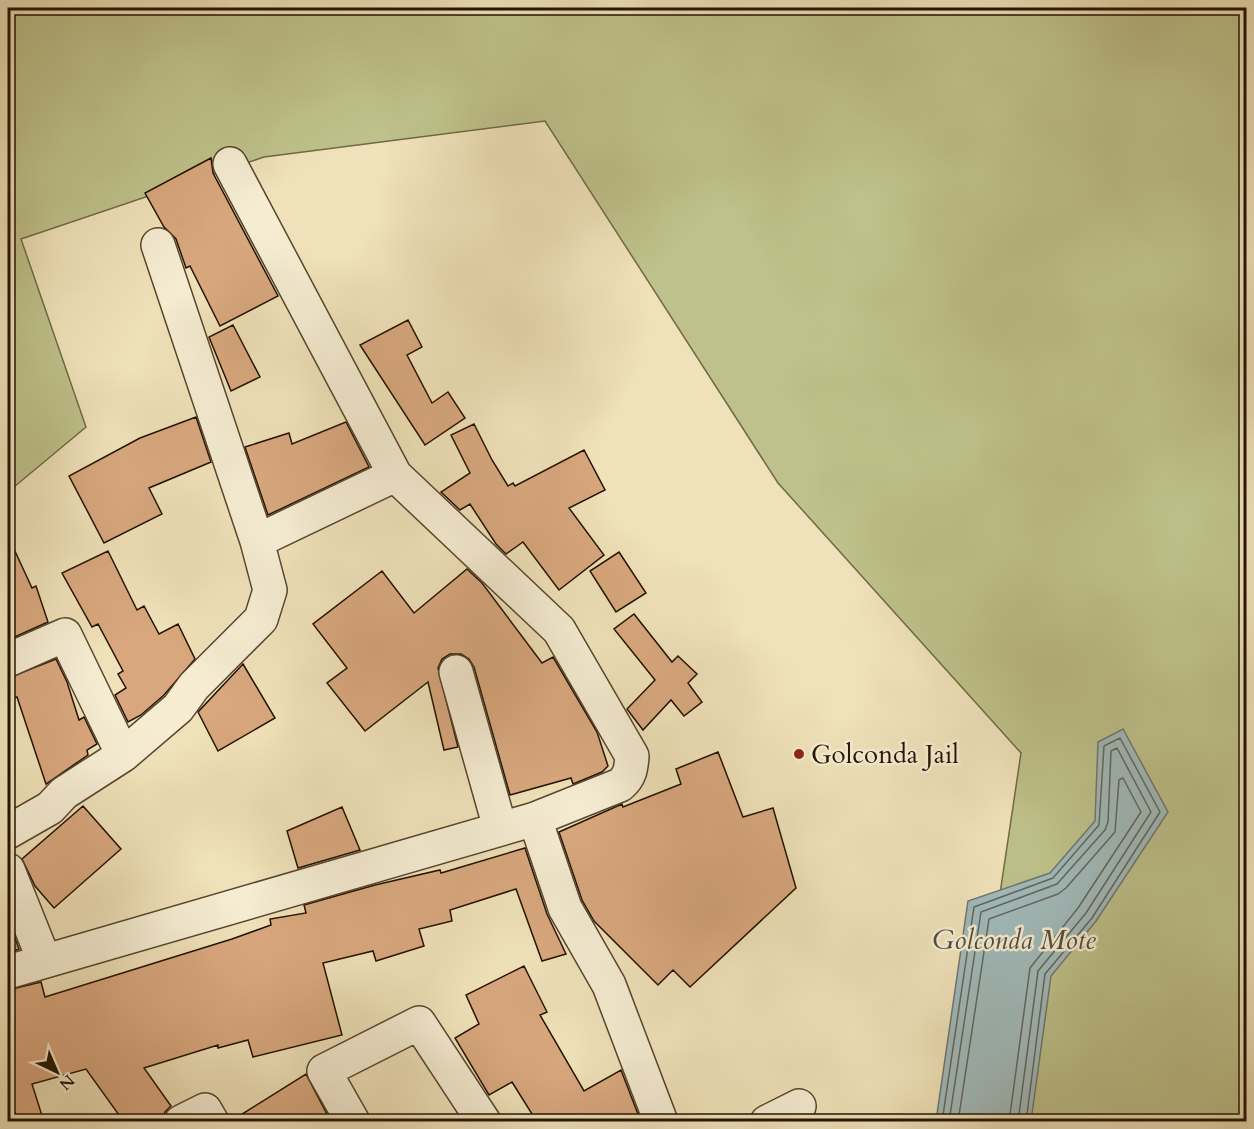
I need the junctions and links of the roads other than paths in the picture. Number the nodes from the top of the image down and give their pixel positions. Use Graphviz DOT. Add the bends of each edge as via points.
graph roads {
  1 [pos="230,164"];
  2 [pos="158,245"];
  3 [pos="395,475"];
  4 [pos="257,541"];
  5 [pos="8,660"];
  6 [pos="456,672"];
  7 [pos="123,755"];
  8 [pos="535,819"];
  9 [pos="500,828"];
  10 [pos="8,832"];
  11 [pos="8,870"];
  12 [pos="44,960"];
  13 [pos="8,972"];
  14 [pos="798,1106"];
  15 [pos="181,1122"];
  16 [pos="212,1122"];
  17 [pos="353,1122"];
  18 [pos="484,1122"];
  19 [pos="661,1122"];
  20 [pos="767,1122"];
  1 -- 3 [label="street"];
  2 -- 4 [label="street"];
  3 -- 4 [label="street"];
  3 -- 8 [label="street" via="559,630 633,756 628,778 620,785"];
  4 -- 7 [label="street" via="270,590 261,619 194,686 178,708"];
  5 -- 7 [label="street" via="65,635"];
  6 -- 9 [label="street"];
  7 -- 10 [label="street" via="64,793 50,808"];
  8 -- 9 [label="street"];
  8 -- 19 [label="street" via="565,908 609,985"];
  9 -- 12 [label="street"];
  11 -- 12 [label="street"];
  12 -- 13 [label="street"];
  14 -- 20 [label="street"];
  15 -- 16 [label="street" via="205,1110"];
  17 -- 18 [label="street" via="324,1071 419,1023"];
}
